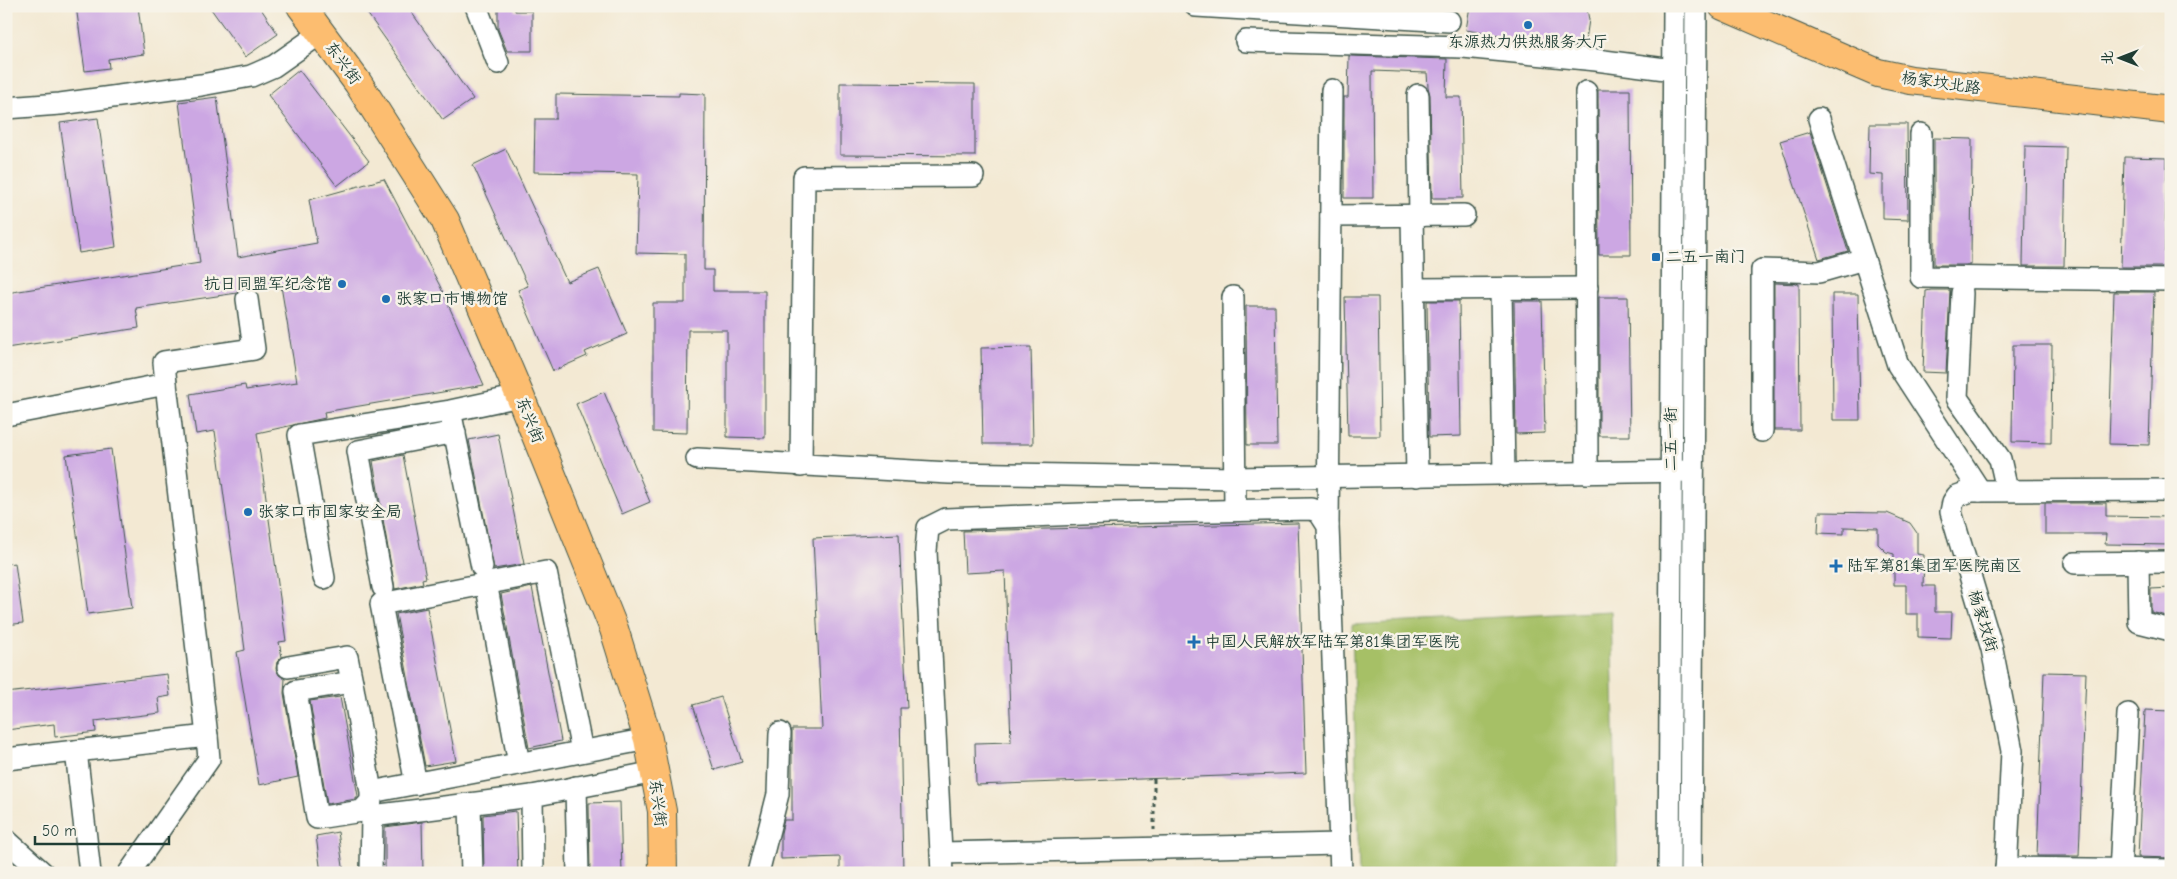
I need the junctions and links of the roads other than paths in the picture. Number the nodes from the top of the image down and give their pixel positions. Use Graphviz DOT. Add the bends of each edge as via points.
graph roads {
  1 [pos="301,6"];
  2 [pos="476,6"];
  3 [pos="1196,6"];
  4 [pos="1674,6"];
  5 [pos="1696,6"];
  6 [pos="1723,6"];
  7 [pos="1766,6"];
  8 [pos="1331,10"];
  9 [pos="326,20"];
  10 [pos="1448,21"];
  11 [pos="1246,41"];
  12 [pos="498,63"];
  13 [pos="1673,70"];
  14 [pos="1332,90"];
  15 [pos="2171,91"];
  16 [pos="1586,92"];
  17 [pos="1418,95"];
  18 [pos="6,108"];
  19 [pos="2171,110"];
  20 [pos="1819,119"];
  21 [pos="1921,134"];
  22 [pos="973,176"];
  23 [pos="1464,215"];
  24 [pos="1330,216"];
  25 [pos="1416,216"];
  26 [pos="1864,259"];
  27 [pos="2171,280"];
  28 [pos="1587,288"];
  29 [pos="1414,289"];
  30 [pos="1501,289"];
  31 [pos="1962,293"];
  32 [pos="1233,297"];
  33 [pos="247,299"];
  34 [pos="166,384"];
  35 [pos="520,396"];
  36 [pos="450,411"];
  37 [pos="6,414"];
  38 [pos="1762,431"];
  39 [pos="455,432"];
  40 [pos="696,459"];
  41 [pos="801,466"];
  42 [pos="1671,471"];
  43 [pos="1693,471"];
  44 [pos="1587,473"];
  45 [pos="1504,475"];
  46 [pos="1417,476"];
  47 [pos="1235,478"];
  48 [pos="1328,478"];
  49 [pos="2007,490"];
  50 [pos="2171,490"];
  51 [pos="1980,491"];
  52 [pos="1236,510"];
  53 [pos="1328,526"];
  54 [pos="2138,562"];
  55 [pos="2171,562"];
  56 [pos="2075,563"];
  57 [pos="484,575"];
  58 [pos="324,578"];
  59 [pos="383,587"];
  60 [pos="2171,630"];
  61 [pos="288,668"];
  62 [pos="352,682"];
  63 [pos="2128,714"];
  64 [pos="780,733"];
  65 [pos="207,736"];
  66 [pos="648,738"];
  67 [pos="76,751"];
  68 [pos="582,751"];
  69 [pos="6,759"];
  70 [pos="519,764"];
  71 [pos="654,772"];
  72 [pos="416,784"];
  73 [pos="576,787"];
  74 [pos="371,792"];
  75 [pos="532,796"];
  76 [pos="470,805"];
  77 [pos="6,840"];
  78 [pos="1340,844"];
  79 [pos="941,863"];
  80 [pos="2006,870"];
  81 [pos="2171,870"];
  82 [pos="2120,871"];
  83 [pos="43,873"];
  84 [pos="90,873"];
  85 [pos="129,873"];
  86 [pos="371,873"];
  87 [pos="472,873"];
  88 [pos="533,873"];
  89 [pos="578,873"];
  90 [pos="663,873"];
  91 [pos="680,873"];
  92 [pos="758,873"];
  93 [pos="1341,873"];
  94 [pos="1669,873"];
  95 [pos="1691,873"];
  1 -- 9 [label="main road, 东兴街"];
  2 -- 12 [label="street"];
  3 -- 8 [label="street"];
  4 -- 13 [label="street, 二五一街"];
  5 -- 43 [label="street, 二五一街"];
  6 -- 19 [label="main road, 杨家坟北路" via="1878,72 1911,80"];
  7 -- 15 [label="main road, 杨家坟北路" via="1882,58 1915,66"];
  8 -- 10 [label="street"];
  9 -- 18 [label="street" via="274,66 251,76 60,104"];
  9 -- 35 [label="main road, 东兴街" via="358,83 445,220"];
  9 -- 91 [label="main road, 东兴街" via="367,67 456,206 523,356 628,624 664,742 678,815"];
  11 -- 13 [label="street" via="1463,47"];
  13 -- 42 [label="street, 二五一街"];
  14 -- 24 [label="street"];
  16 -- 28 [label="street"];
  17 -- 25 [label="street"];
  20 -- 26 [label="street"];
  21 -- 27 [label="street" via="1921,277"];
  22 -- 41 [label="street" via="804,177"];
  23 -- 25 [label="street"];
  24 -- 25 [label="street"];
  24 -- 48 [label="street"];
  25 -- 29 [label="street"];
  26 -- 38 [label="street" via="1819,272 1762,270"];
  26 -- 51 [label="street" via="1898,365"];
  28 -- 30 [label="street"];
  28 -- 44 [label="street"];
  29 -- 30 [label="street"];
  29 -- 46 [label="street"];
  30 -- 45 [label="street"];
  31 -- 49 [label="street" via="1957,398 2000,459"];
  32 -- 47 [label="street"];
  33 -- 34 [label="street" via="254,349 164,362"];
  34 -- 37 [label="street"];
  34 -- 65 [label="street"];
  35 -- 36 [label="street"];
  35 -- 66 [label="main road, 东兴街" via="614,629"];
  36 -- 39 [label="street"];
  36 -- 58 [label="street" via="299,435"];
  39 -- 57 [label="street"];
  39 -- 59 [label="street" via="358,451"];
  40 -- 41 [label="street"];
  41 -- 47 [label="street" via="949,473"];
  42 -- 43 [label="street"];
  42 -- 44 [label="street"];
  42 -- 94 [label="street, 二五一街"];
  43 -- 95 [label="street, 二五一街"];
  44 -- 45 [label="street"];
  45 -- 46 [label="street"];
  46 -- 48 [label="street"];
  47 -- 48 [label="street"];
  47 -- 52 [label="street"];
  48 -- 53 [label="street"];
  49 -- 50 [label="street, 杨家坟街"];
  49 -- 51 [label="street, 杨家坟街"];
  51 -- 80 [label="street, 杨家坟街" via="1957,496 1951,512 1992,649 2012,751"];
  52 -- 53 [label="street" via="1311,509 1319,512"];
  52 -- 79 [label="street" via="946,519 928,528 926,551"];
  53 -- 78 [label="street"];
  54 -- 55 [label="street"];
  54 -- 56 [label="street"];
  54 -- 60 [label="street" via="2139,622"];
  57 -- 68 [label="street" via="546,572"];
  57 -- 70 [label="street"];
  57 -- 72 [label="street" via="381,604"];
  61 -- 62 [label="street" via="347,658"];
  62 -- 74 [label="street"];
  62 -- 74 [label="street" via="296,691 317,818 362,811 371,802"];
  63 -- 82 [label="street"];
  64 -- 92 [label="street" via="778,794"];
  65 -- 67 [label="street"];
  65 -- 85 [label="street" via="209,759"];
  66 -- 68 [label="street"];
  66 -- 71 [label="main road, 东兴街"];
  67 -- 69 [label="street"];
  67 -- 84 [label="street"];
  68 -- 70 [label="street"];
  70 -- 72 [label="street"];
  71 -- 73 [label="street"];
  71 -- 90 [label="main road, 东兴街" via="662,810"];
  72 -- 74 [label="street"];
  73 -- 75 [label="street"];
  73 -- 89 [label="street"];
  75 -- 76 [label="street"];
  75 -- 88 [label="street"];
  76 -- 86 [label="street" via="372,816"];
  76 -- 87 [label="street"];
  77 -- 83 [label="street"];
  78 -- 79 [label="street" via="1155,848"];
  78 -- 93 [label="street"];
  80 -- 82 [label="street"];
  81 -- 82 [label="street"];
}
